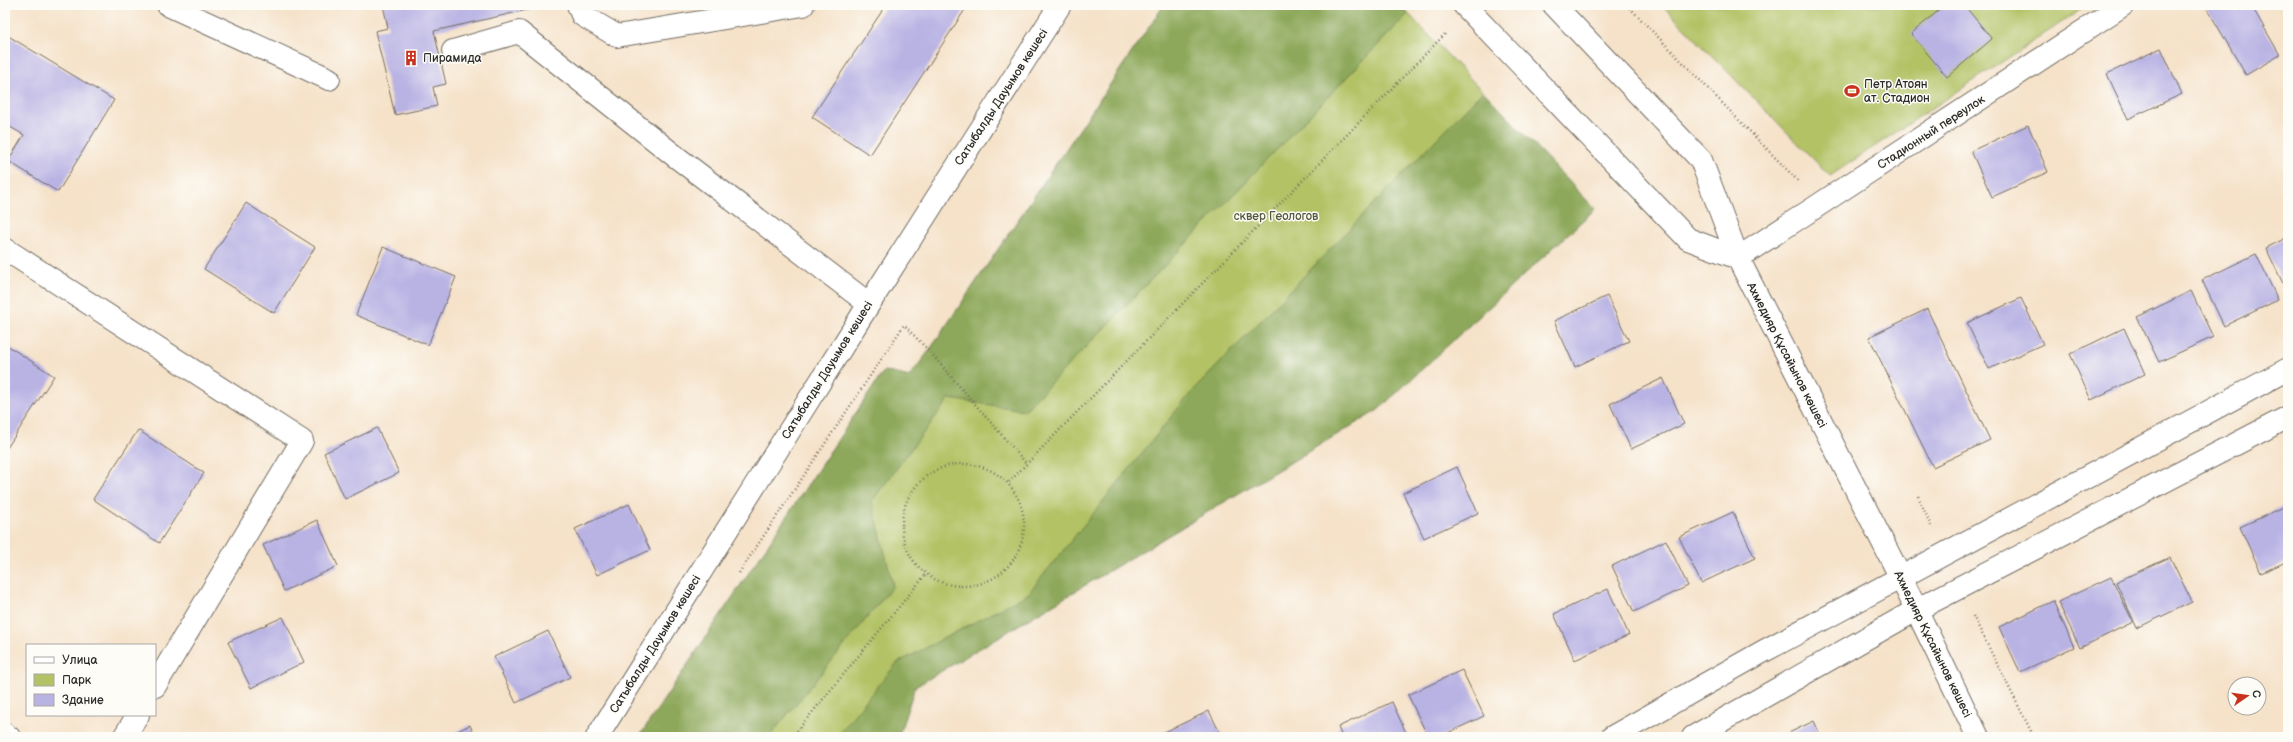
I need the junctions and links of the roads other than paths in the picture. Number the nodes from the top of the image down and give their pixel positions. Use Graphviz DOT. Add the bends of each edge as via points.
graph roads {
  1 [pos="168,5"];
  2 [pos="578,5"];
  3 [pos="803,5"];
  4 [pos="1060,5"];
  5 [pos="1554,5"];
  6 [pos="2123,5"];
  7 [pos="1467,7"];
  8 [pos="453,50"];
  9 [pos="329,79"];
  10 [pos="5,249"];
  11 [pos="1738,258"];
  12 [pos="869,304"];
  13 [pos="2288,369"];
  14 [pos="2288,417"];
  15 [pos="1901,578"];
  16 [pos="1916,610"];
  17 [pos="156,684"];
  18 [pos="137,716"];
  19 [pos="5,734"];
  20 [pos="9,737"];
  21 [pos="124,737"];
  22 [pos="597,737"];
  23 [pos="1612,737"];
  24 [pos="1693,737"];
  25 [pos="1978,737"];
  1 -- 9 [label="street"];
  2 -- 3 [label="street" via="582,15 617,36"];
  4 -- 12 [label="street, Сатыбалды Дауымов көшесі"];
  5 -- 11 [label="street, Ахмедияр Құсайынов көшесі" via="1701,160"];
  6 -- 11 [label="street, Стадионный переулок"];
  7 -- 11 [label="street" via="1688,239"];
  8 -- 12 [label="street" via="519,32 675,156"];
  10 -- 17 [label="street" via="302,441"];
  11 -- 15 [label="street, Ахмедияр Құсайынов көшесі"];
  12 -- 22 [label="street, Сатыбалды Дауымов көшесі"];
  13 -- 15 [label="street"];
  14 -- 16 [label="street"];
  15 -- 16 [label="street, Ахмедияр Құсайынов көшесі"];
  15 -- 23 [label="street" via="1764,651"];
  16 -- 24 [label="street"];
  16 -- 25 [label="street, Ахмедияр Құсайынов көшесі"];
  18 -- 21 [label="street"];
  19 -- 20 [label="street"];
}
